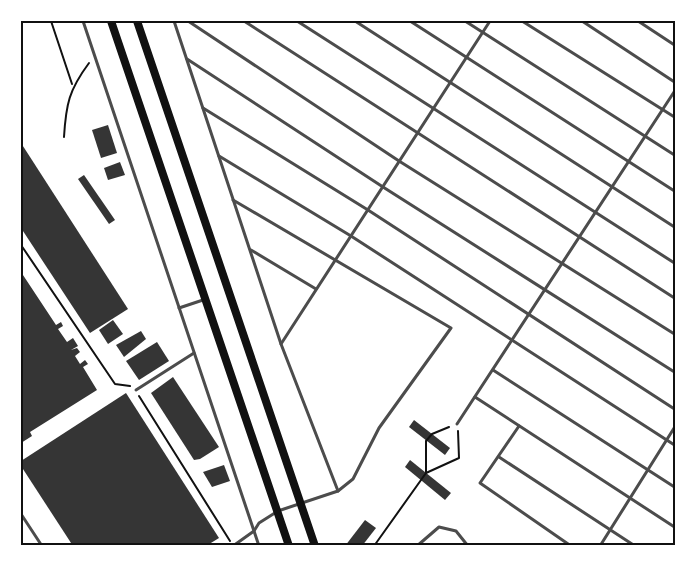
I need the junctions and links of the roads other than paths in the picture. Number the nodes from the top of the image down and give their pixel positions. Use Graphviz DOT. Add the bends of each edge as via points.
graph roads {
  1 [pos="82,21"];
  2 [pos="111,21"];
  3 [pos="137,21"];
  4 [pos="174,21"];
  5 [pos="188,21"];
  6 [pos="244,21"];
  7 [pos="297,21"];
  8 [pos="355,21"];
  9 [pos="410,21"];
  10 [pos="465,21"];
  11 [pos="490,21"];
  12 [pos="522,21"];
  13 [pos="582,21"];
  14 [pos="638,21"];
  15 [pos="483,33"];
  16 [pos="676,46"];
  17 [pos="466,58"];
  18 [pos="187,59"];
  19 [pos="450,83"];
  20 [pos="676,83"];
  21 [pos="676,89"];
  22 [pos="203,108"];
  23 [pos="433,109"];
  24 [pos="663,110"];
  25 [pos="676,118"];
  26 [pos="417,133"];
  27 [pos="645,136"];
  28 [pos="219,156"];
  29 [pos="676,156"];
  30 [pos="399,161"];
  31 [pos="628,162"];
  32 [pos="383,187"];
  33 [pos="612,188"];
  34 [pos="676,192"];
  35 [pos="233,200"];
  36 [pos="368,210"];
  37 [pos="595,213"];
  38 [pos="676,228"];
  39 [pos="351,236"];
  40 [pos="579,238"];
  41 [pos="250,249"];
  42 [pos="336,258"];
  43 [pos="562,263"];
  44 [pos="676,264"];
  45 [pos="316,289"];
  46 [pos="546,289"];
  47 [pos="206,299"];
  48 [pos="676,299"];
  49 [pos="179,308"];
  50 [pos="528,316"];
  51 [pos="676,335"];
  52 [pos="512,340"];
  53 [pos="281,344"];
  54 [pos="194,353"];
  55 [pos="493,370"];
  56 [pos="676,373"];
  57 [pos="136,390"];
  58 [pos="475,397"];
  59 [pos="676,410"];
  60 [pos="457,424"];
  61 [pos="676,425"];
  62 [pos="519,426"];
  63 [pos="666,440"];
  64 [pos="676,446"];
  65 [pos="499,457"];
  66 [pos="647,470"];
  67 [pos="676,488"];
  68 [pos="338,491"];
  69 [pos="630,498"];
  70 [pos="300,502"];
  71 [pos="278,511"];
  72 [pos="21,514"];
  73 [pos="676,528"];
  74 [pos="610,530"];
  75 [pos="254,531"];
  76 [pos="42,546"];
  77 [pos="233,546"];
  78 [pos="259,546"];
  79 [pos="289,546"];
  80 [pos="315,546"];
  81 [pos="417,546"];
  82 [pos="468,546"];
  83 [pos="571,546"];
  84 [pos="600,546"];
  85 [pos="635,546"];
  1 -- 49 [label="lane"];
  2 -- 47 [label="main road"];
  3 -- 70 [label="main road"];
  4 -- 18 [label="lane"];
  5 -- 30 [label="lane"];
  6 -- 26 [label="lane"];
  7 -- 23 [label="lane"];
  8 -- 19 [label="lane"];
  9 -- 17 [label="lane"];
  10 -- 15 [label="lane"];
  11 -- 15 [label="lane"];
  12 -- 24 [label="lane"];
  13 -- 20 [label="lane"];
  14 -- 16 [label="lane"];
  15 -- 17 [label="lane"];
  15 -- 27 [label="lane"];
  17 -- 19 [label="lane"];
  17 -- 31 [label="lane"];
  18 -- 22 [label="lane"];
  18 -- 32 [label="lane"];
  19 -- 23 [label="lane"];
  19 -- 33 [label="lane"];
  21 -- 24 [label="lane"];
  22 -- 28 [label="lane"];
  22 -- 36 [label="lane"];
  23 -- 26 [label="lane"];
  23 -- 37 [label="lane"];
  24 -- 25 [label="lane"];
  24 -- 27 [label="lane"];
  26 -- 30 [label="lane"];
  26 -- 40 [label="lane"];
  27 -- 29 [label="lane"];
  27 -- 31 [label="lane"];
  28 -- 35 [label="lane"];
  28 -- 39 [label="lane"];
  30 -- 32 [label="lane"];
  30 -- 43 [label="lane"];
  31 -- 33 [label="lane"];
  31 -- 34 [label="lane"];
  32 -- 36 [label="lane"];
  32 -- 46 [label="lane"];
  33 -- 37 [label="lane"];
  33 -- 38 [label="lane"];
  35 -- 41 [label="lane"];
  35 -- 42 [label="lane"];
  36 -- 39 [label="lane"];
  36 -- 50 [label="lane"];
  37 -- 40 [label="lane"];
  37 -- 44 [label="lane"];
  39 -- 42 [label="lane"];
  39 -- 52 [label="lane"];
  40 -- 43 [label="lane"];
  40 -- 48 [label="lane"];
  41 -- 45 [label="lane"];
  41 -- 53 [label="lane"];
  42 -- 45 [label="lane"];
  42 -- 68 [label="lane" via="451,328 379,428 353,479"];
  43 -- 46 [label="lane"];
  43 -- 51 [label="lane"];
  45 -- 53 [label="lane"];
  46 -- 50 [label="lane"];
  46 -- 56 [label="lane"];
  47 -- 49 [label="lane"];
  47 -- 71 [label="main road"];
  49 -- 54 [label="lane"];
  50 -- 52 [label="lane"];
  50 -- 59 [label="lane"];
  52 -- 55 [label="lane"];
  52 -- 63 [label="lane"];
  53 -- 68 [label="lane"];
  54 -- 57 [label="lane"];
  54 -- 75 [label="lane"];
  55 -- 58 [label="lane"];
  55 -- 66 [label="lane"];
  58 -- 60 [label="lane"];
  58 -- 62 [label="lane"];
  61 -- 63 [label="lane"];
  62 -- 65 [label="lane"];
  62 -- 69 [label="lane"];
  63 -- 64 [label="lane"];
  63 -- 66 [label="lane"];
  65 -- 74 [label="lane"];
  65 -- 83 [label="lane" via="480,483"];
  66 -- 67 [label="lane"];
  66 -- 69 [label="lane"];
  68 -- 70 [label="lane"];
  69 -- 73 [label="lane"];
  69 -- 74 [label="lane"];
  70 -- 71 [label="lane"];
  70 -- 80 [label="main road"];
  71 -- 75 [label="lane"];
  71 -- 79 [label="main road"];
  72 -- 76 [label="lane"];
  74 -- 84 [label="lane"];
  74 -- 85 [label="lane"];
  75 -- 77 [label="lane"];
  75 -- 78 [label="lane"];
  81 -- 82 [label="lane" via="440,527 456,531"];
}
